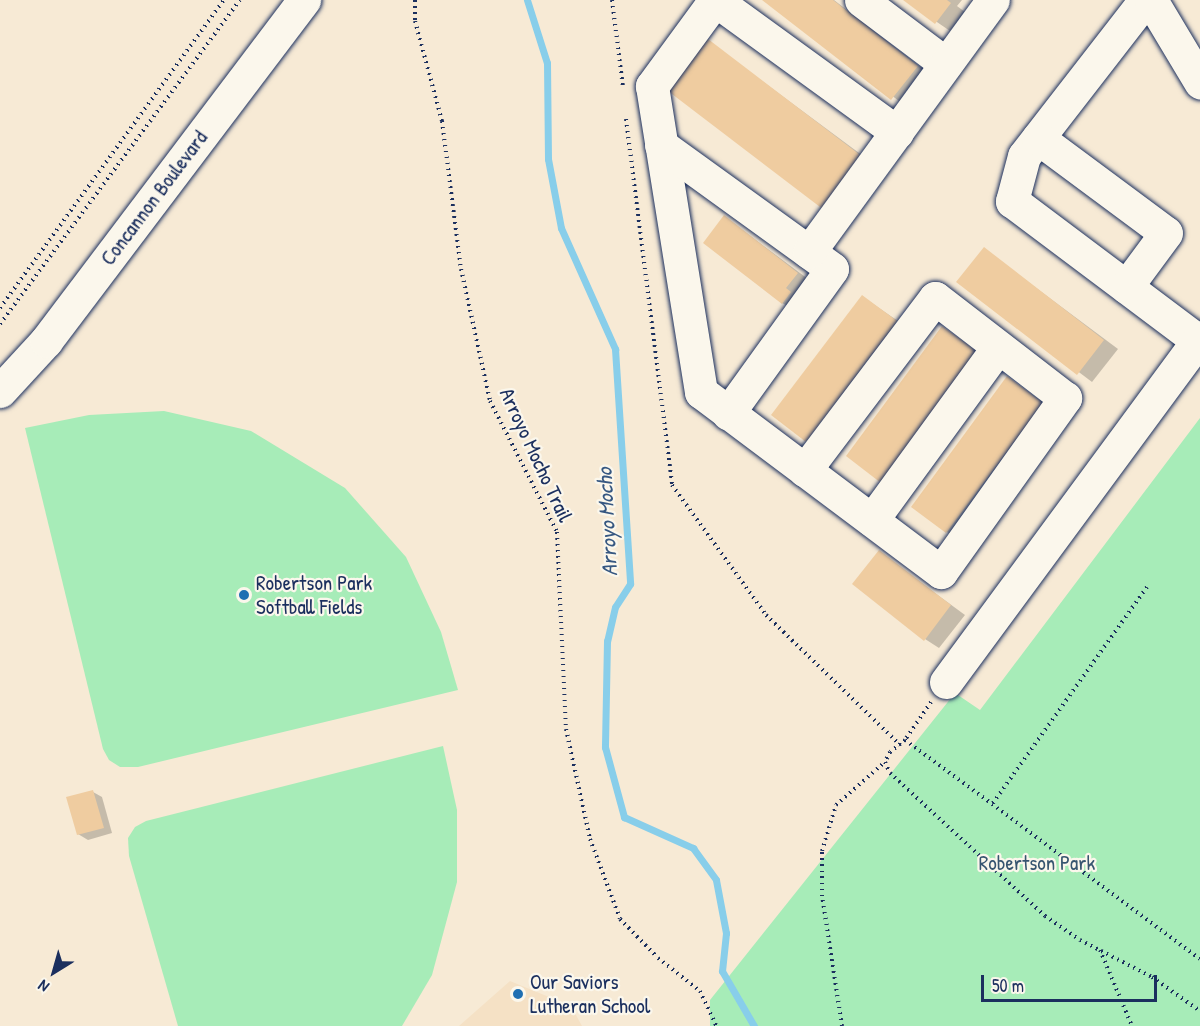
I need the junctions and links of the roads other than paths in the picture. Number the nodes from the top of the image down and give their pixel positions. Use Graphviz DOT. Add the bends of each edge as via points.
graph roads {
  1 [pos="304,0"];
  2 [pos="715,0"];
  3 [pos="861,0"];
  4 [pos="993,0"];
  5 [pos="1145,0"];
  6 [pos="1151,0"];
  7 [pos="946,64"];
  8 [pos="1200,82"];
  9 [pos="897,132"];
  10 [pos="1038,138"];
  11 [pos="661,145"];
  12 [pos="809,252"];
  13 [pos="1126,287"];
  14 [pos="1198,339"];
  15 [pos="998,346"];
  16 [pos="0,392"];
  17 [pos="729,413"];
  18 [pos="805,470"];
  19 [pos="872,520"];
  20 [pos="946,681"];
  1 -- 16 [label="main road, Concannon Boulevard" via="46,341"];
  2 -- 9 [label="main road"];
  2 -- 11 [label="main road" via="652,86"];
  3 -- 7 [label="main road"];
  4 -- 7 [label="main road"];
  5 -- 10 [label="main road"];
  6 -- 8 [label="main road"];
  7 -- 9 [label="main road"];
  9 -- 12 [label="main road"];
  10 -- 13 [label="main road" via="1024,156 1012,201"];
  10 -- 13 [label="main road" via="1166,233"];
  11 -- 12 [label="main road"];
  11 -- 17 [label="main road" via="701,392"];
  12 -- 17 [label="main road" via="832,269"];
  13 -- 14 [label="main road"];
  14 -- 20 [label="main road"];
  15 -- 18 [label="main road" via="935,298"];
  15 -- 19 [label="main road"];
  15 -- 19 [label="main road" via="1065,398 941,572"];
  17 -- 18 [label="main road"];
  18 -- 19 [label="main road"];
}
